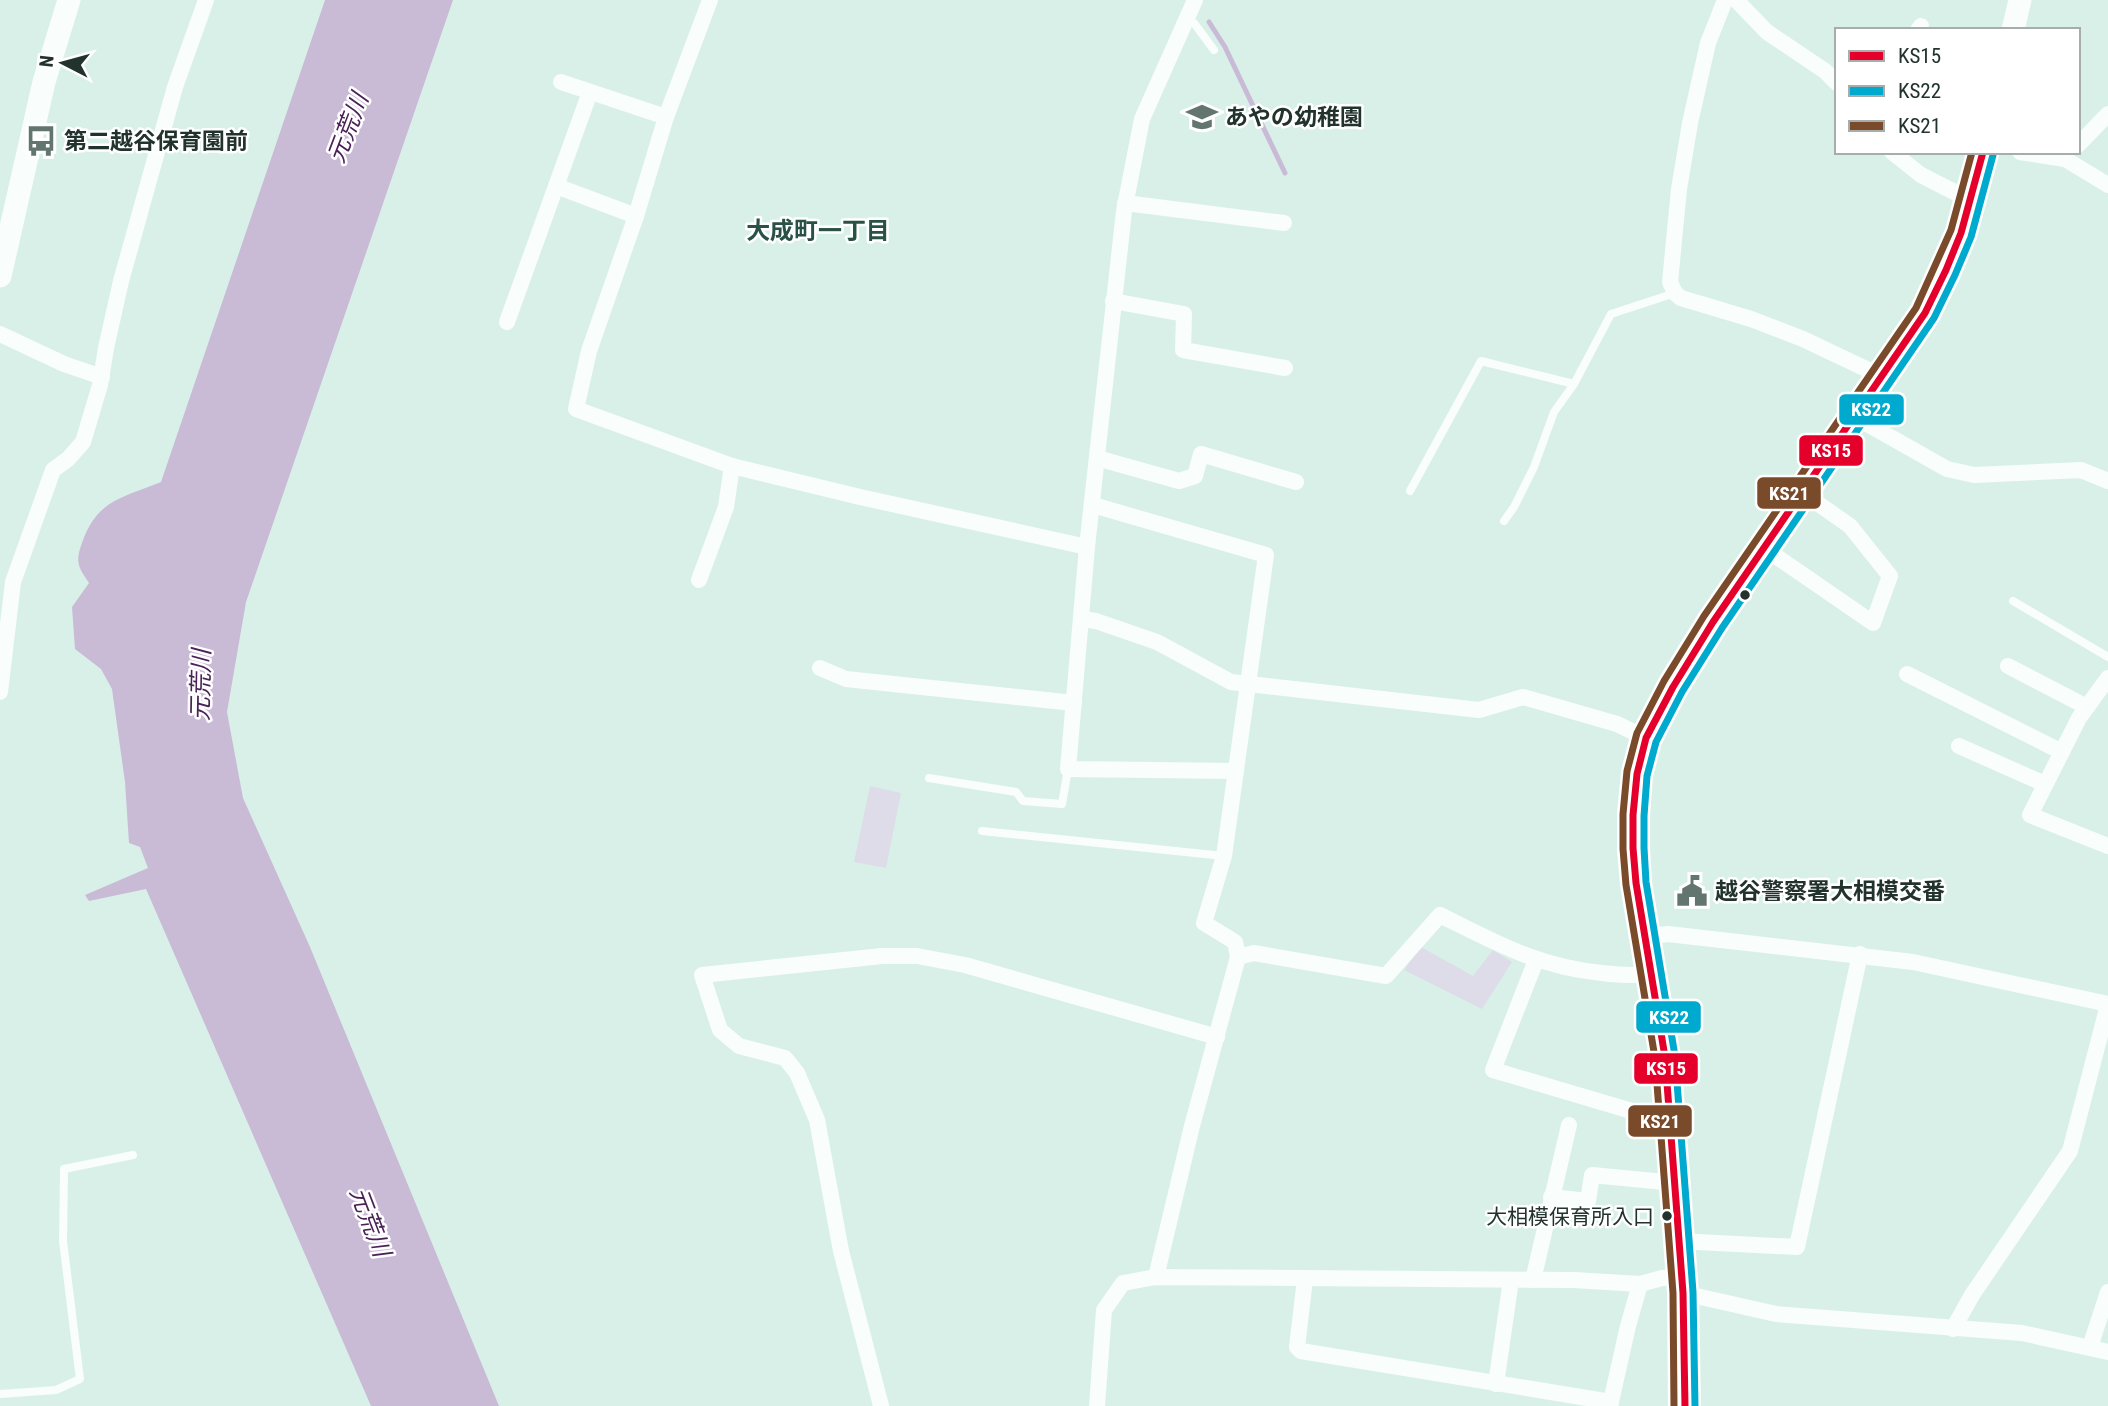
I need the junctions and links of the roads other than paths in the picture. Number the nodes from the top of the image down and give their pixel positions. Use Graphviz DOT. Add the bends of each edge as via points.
graph roads {
  1 [pos="206,0"];
  2 [pos="710,0"];
  3 [pos="1195,0"];
  4 [pos="1725,0"];
  5 [pos="1736,0"];
  6 [pos="2020,0"];
  7 [pos="68,1"];
  8 [pos="1186,19"];
  9 [pos="2013,28"];
  10 [pos="1214,50"];
  11 [pos="1835,81"];
  12 [pos="561,82"];
  13 [pos="590,92"];
  14 [pos="2108,114"];
  15 [pos="666,117"];
  16 [pos="2080,143"];
  17 [pos="1895,154"];
  18 [pos="1982,154"];
  19 [pos="2068,155"];
  20 [pos="2108,184"];
  21 [pos="556,186"];
  22 [pos="1970,200"];
  23 [pos="1125,203"];
  24 [pos="636,216"];
  25 [pos="1284,223"];
  26 [pos="4,247"];
  27 [pos="0,276"];
  28 [pos="1675,293"];
  29 [pos="1113,301"];
  30 [pos="507,322"];
  31 [pos="0,334"];
  32 [pos="1284,368"];
  33 [pos="102,377"];
  34 [pos="1883,377"];
  35 [pos="1574,384"];
  36 [pos="1855,417"];
  37 [pos="1097,458"];
  38 [pos="732,466"];
  39 [pos="2108,481"];
  40 [pos="1296,482"];
  41 [pos="1410,491"];
  42 [pos="1802,493"];
  43 [pos="1093,505"];
  44 [pos="1504,521"];
  45 [pos="1087,547"];
  46 [pos="1764,548"];
  47 [pos="699,580"];
  48 [pos="2012,601"];
  49 [pos="1082,619"];
  50 [pos="2108,657"];
  51 [pos="2008,666"];
  52 [pos="820,668"];
  53 [pos="1907,674"];
  54 [pos="2108,678"];
  55 [pos="1247,684"];
  56 [pos="0,692"];
  57 [pos="1074,704"];
  58 [pos="2087,707"];
  59 [pos="1646,738"];
  60 [pos="1959,746"];
  61 [pos="2062,752"];
  62 [pos="1068,769"];
  63 [pos="1236,771"];
  64 [pos="929,778"];
  65 [pos="2045,784"];
  66 [pos="982,831"];
  67 [pos="2108,846"];
  68 [pos="1224,856"];
  69 [pos="1645,937"];
  70 [pos="1860,954"];
  71 [pos="1238,957"];
  72 [pos="1536,960"];
  73 [pos="1650,974"];
  74 [pos="2108,1005"];
  75 [pos="1217,1037"];
  76 [pos="1671,1115"];
  77 [pos="1569,1125"];
  78 [pos="133,1156"];
  79 [pos="1675,1183"];
  80 [pos="1551,1197"];
  81 [pos="1678,1241"];
  82 [pos="1156,1278"];
  83 [pos="1306,1279"];
  84 [pos="1511,1280"];
  85 [pos="1533,1280"];
  86 [pos="1640,1284"];
  87 [pos="1682,1285"];
  88 [pos="2108,1292"];
  89 [pos="1954,1329"];
  90 [pos="2090,1347"];
  91 [pos="2108,1352"];
  92 [pos="1496,1384"];
  93 [pos="0,1394"];
  94 [pos="1611,1404"];
  95 [pos="881,1406"];
  96 [pos="1097,1406"];
  97 [pos="1685,1406"];
  1 -- 33 [label="street" via="175,87 121,281"];
  2 -- 15 [label="street"];
  3 -- 8 [label="street"];
  4 -- 28 [label="street" via="1708,43 1688,136 1670,282"];
  5 -- 11 [label="street" via="1767,32"];
  6 -- 9 [label="street"];
  7 -- 26 [label="street"];
  8 -- 10 [label="lane"];
  8 -- 23 [label="street" via="1142,119"];
  12 -- 13 [label="street"];
  13 -- 15 [label="street"];
  13 -- 21 [label="street"];
  14 -- 16 [label="street"];
  15 -- 24 [label="street"];
  17 -- 22 [label="street" via="1921,175"];
  18 -- 22 [label="street"];
  19 -- 20 [label="street"];
  21 -- 24 [label="street"];
  21 -- 30 [label="street"];
  22 -- 34 [label="street" via="1961,233 1925,313"];
  23 -- 25 [label="street"];
  23 -- 29 [label="street"];
  24 -- 38 [label="street" via="589,351 576,409"];
  26 -- 27 [label="street"];
  28 -- 34 [label="street" via="1803,339"];
  28 -- 35 [label="lane" via="1611,314"];
  29 -- 32 [label="street" via="1184,314 1183,350"];
  29 -- 37 [label="street"];
  31 -- 33 [label="street"];
  33 -- 56 [label="street" via="83,442 53,470 13,582"];
  34 -- 36 [label="street"];
  35 -- 41 [label="lane" via="1481,361"];
  35 -- 44 [label="lane" via="1554,412 1534,467"];
  36 -- 39 [label="street" via="1947,469 1974,475 2081,470"];
  36 -- 42 [label="street"];
  37 -- 40 [label="street" via="1179,481 1195,476 1201,454"];
  37 -- 43 [label="street"];
  38 -- 45 [label="street"];
  38 -- 47 [label="street" via="726,507"];
  42 -- 46 [label="street"];
  42 -- 46 [label="street" via="1850,526 1890,576 1873,623"];
  43 -- 45 [label="street"];
  43 -- 55 [label="street" via="1266,555"];
  45 -- 49 [label="street"];
  46 -- 59 [label="street" via="1713,622"];
  48 -- 50 [label="lane"];
  49 -- 55 [label="street" via="1157,642 1231,682"];
  49 -- 57 [label="street"];
  51 -- 58 [label="street"];
  52 -- 57 [label="street" via="846,679"];
  53 -- 61 [label="street"];
  54 -- 58 [label="street"];
  55 -- 59 [label="street" via="1479,710 1523,697 1617,724"];
  55 -- 63 [label="street"];
  57 -- 62 [label="street"];
  58 -- 61 [label="street"];
  59 -- 69 [label="street" via="1633,815"];
  60 -- 65 [label="street"];
  61 -- 65 [label="street"];
  62 -- 63 [label="street"];
  62 -- 64 [label="lane" via="1062,804 1024,801 1016,792"];
  63 -- 68 [label="street"];
  65 -- 67 [label="street" via="2030,815"];
  66 -- 68 [label="lane"];
  68 -- 71 [label="street" via="1203,923 1235,942"];
  69 -- 70 [label="street" via="1668,934"];
  69 -- 73 [label="street"];
  70 -- 74 [label="street"];
  70 -- 81 [label="street" via="1797,1247"];
  71 -- 72 [label="street" via="1254,953 1386,976 1440,915"];
  71 -- 75 [label="street"];
  72 -- 73 [label="street" via="1575,971"];
  72 -- 76 [label="street" via="1493,1070 1652,1116"];
  73 -- 76 [label="street"];
  74 -- 89 [label="street" via="2070,1151"];
  75 -- 82 [label="street"];
  75 -- 95 [label="street" via="965,965 917,956 702,975 720,1030 739,1046 785,1058 797,1073 817,1120 841,1251"];
  76 -- 79 [label="street"];
  77 -- 80 [label="street"];
  78 -- 93 [label="lane" via="64,1169 63,1241 80,1379 56,1390"];
  79 -- 80 [label="street" via="1592,1175 1588,1200"];
  79 -- 81 [label="street"];
  80 -- 85 [label="street"];
  81 -- 87 [label="street"];
  82 -- 83 [label="street"];
  82 -- 96 [label="street" via="1123,1283 1104,1310"];
  83 -- 84 [label="street"];
  83 -- 92 [label="street" via="1297,1347 1301,1351"];
  84 -- 85 [label="street"];
  84 -- 92 [label="street"];
  85 -- 86 [label="street"];
  86 -- 87 [label="street" via="1662,1278"];
  86 -- 94 [label="street"];
  87 -- 89 [label="street" via="1776,1314"];
  87 -- 97 [label="street"];
  88 -- 90 [label="street"];
  89 -- 90 [label="street" via="2022,1333"];
  90 -- 91 [label="street"];
  92 -- 94 [label="street"];
}
